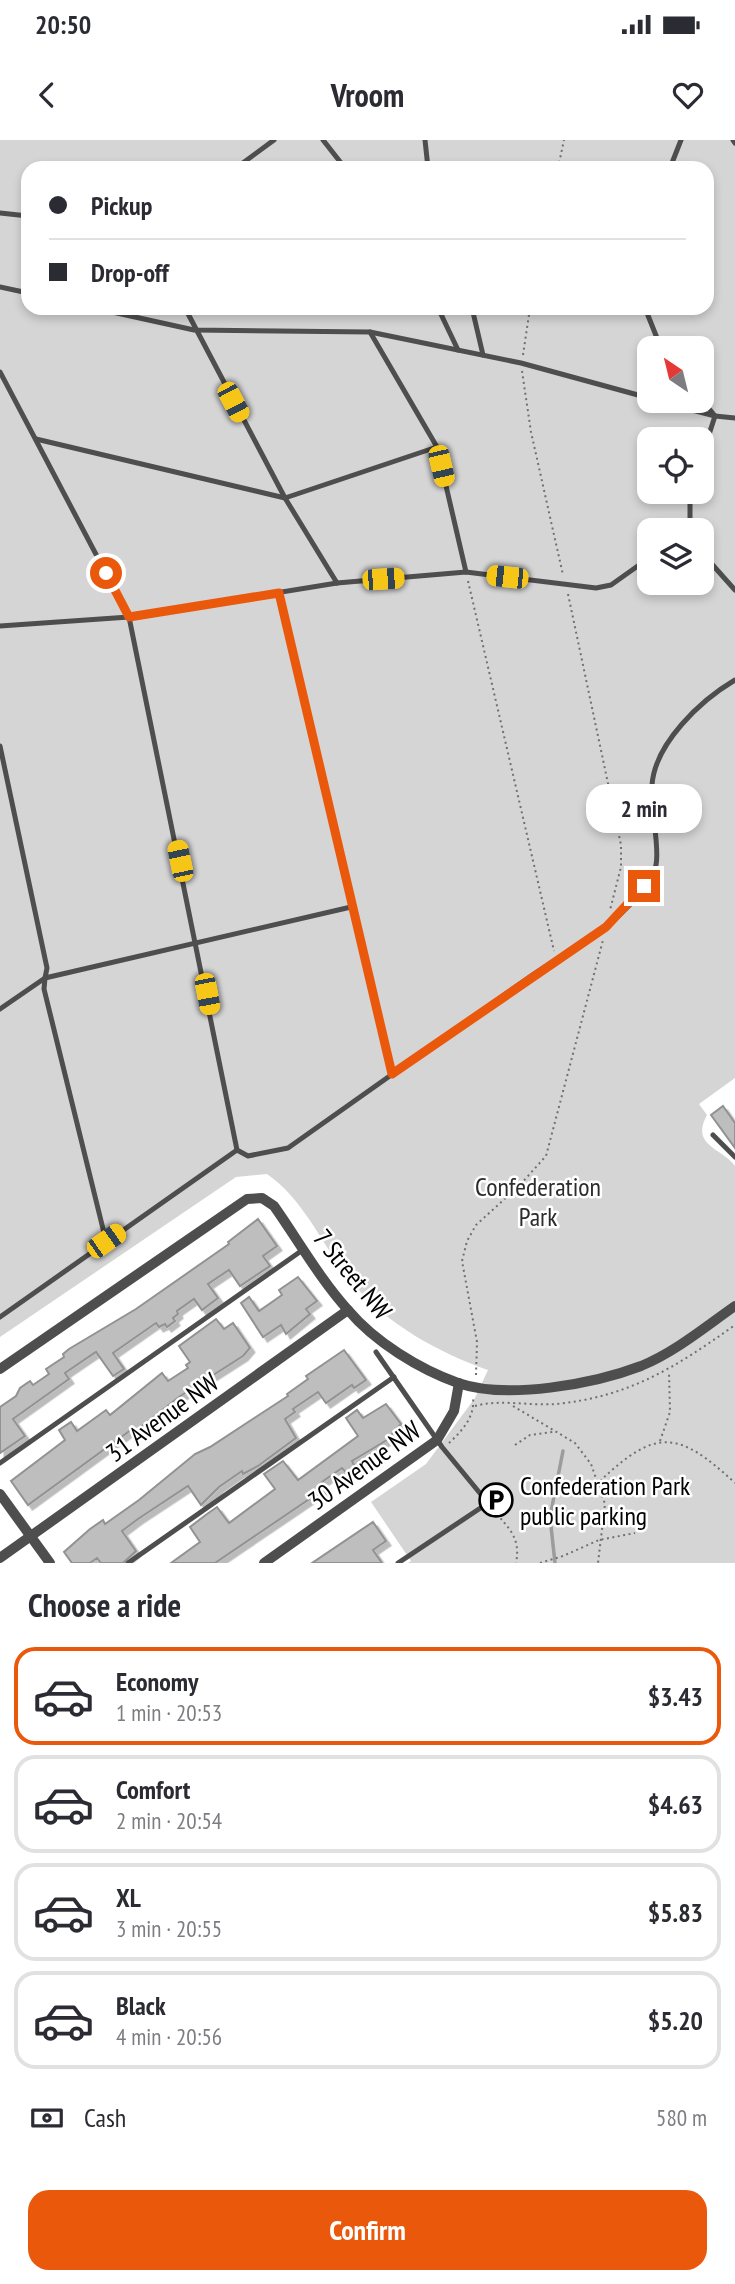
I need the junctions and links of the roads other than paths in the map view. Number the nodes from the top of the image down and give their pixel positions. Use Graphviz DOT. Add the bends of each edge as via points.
graph roads {
  1 [pos="274,140"];
  2 [pos="323,140"];
  3 [pos="425,140"];
  4 [pos="681,140"];
  5 [pos="246,161"];
  6 [pos="340,161"];
  7 [pos="427,161"];
  8 [pos="673,161"];
  9 [pos="0,212"];
  10 [pos="21,215"];
  11 [pos="0,287"];
  12 [pos="21,292"];
  13 [pos="126,315"];
  14 [pos="188,315"];
  15 [pos="442,315"];
  16 [pos="474,315"];
  17 [pos="648,315"];
  18 [pos="194,330"];
  19 [pos="370,332"];
  20 [pos="656,336"];
  21 [pos="458,350"];
  22 [pos="483,355"];
  23 [pos="0,372"];
  24 [pos="637,395"];
  25 [pos="704,413"];
  26 [pos="713,413"];
  27 [pos="715,416"];
  28 [pos="735,418"];
  29 [pos="711,427"];
  30 [pos="36,439"];
  31 [pos="437,447"];
  32 [pos="285,498"];
  33 [pos="714,566"];
  34 [pos="637,567"];
  35 [pos="466,572"];
  36 [pos="337,583"];
  37 [pos="735,590"];
  38 [pos="279,593"];
  39 [pos="129,617"];
  40 [pos="0,626"];
  41 [pos="735,680"];
  42 [pos="0,747"];
  43 [pos="351,907"];
  44 [pos="197,943"];
  45 [pos="45,978"];
  46 [pos="0,1009"];
  47 [pos="392,1074"];
  48 [pos="713,1135"];
  49 [pos="237,1150"];
  50 [pos="735,1157"];
  51 [pos="106,1241"];
  52 [pos="305,1248"];
  53 [pos="735,1306"];
  54 [pos="348,1310"];
  55 [pos="0,1317"];
  56 [pos="376,1352"];
  57 [pos="0,1369"];
  58 [pos="394,1377"];
  59 [pos="459,1383"];
  60 [pos="439,1443"];
  61 [pos="0,1463"];
  62 [pos="0,1494"];
  63 [pos="32,1536"];
  64 [pos="0,1558"];
  65 [pos="50,1563"];
  66 [pos="128,1563"];
  67 [pos="264,1563"];
  68 [pos="398,1563"];
  1 -- 5 [label="lane"];
  2 -- 6 [label="lane"];
  3 -- 7 [label="lane"];
  4 -- 8 [label="lane"];
  9 -- 10 [label="lane"];
  11 -- 12 [label="lane"];
  13 -- 18 [label="lane"];
  14 -- 18 [label="lane"];
  15 -- 21 [label="lane"];
  16 -- 22 [label="lane"];
  17 -- 20 [label="lane"];
  18 -- 19 [label="lane"];
  18 -- 32 [label="lane"];
  19 -- 21 [label="lane"];
  19 -- 31 [label="lane"];
  21 -- 22 [label="lane"];
  22 -- 24 [label="lane"];
  23 -- 30 [label="lane"];
  25 -- 27 [label="lane"];
  26 -- 27 [label="lane"];
  27 -- 28 [label="lane"];
  27 -- 29 [label="lane"];
  30 -- 32 [label="lane"];
  30 -- 39 [label="lane"];
  31 -- 32 [label="lane"];
  31 -- 35 [label="lane"];
  32 -- 36 [label="lane"];
  33 -- 37 [label="lane"];
  34 -- 35 [label="lane" via="611,585 596,588"];
  35 -- 36 [label="lane"];
  36 -- 38 [label="lane"];
  38 -- 39 [label="lane"];
  38 -- 43 [label="lane"];
  39 -- 40 [label="lane"];
  39 -- 44 [label="lane"];
  41 -- 47 [label="lane" via="696,710 663,755 652,783 656,864 644,886 606,927"];
  42 -- 45 [label="lane" via="47,968"];
  43 -- 44 [label="lane"];
  43 -- 47 [label="lane"];
  44 -- 45 [label="lane"];
  44 -- 49 [label="lane"];
  45 -- 46 [label="lane"];
  45 -- 51 [label="lane"];
  47 -- 49 [label="lane" via="288,1148 248,1156"];
  48 -- 50 [label="lane"];
  49 -- 51 [label="lane"];
  51 -- 55 [label="lane"];
  52 -- 54 [label="street, 7 Street NW"];
  52 -- 57 [label="street, 7 Street NW" via="274,1206 262,1198 247,1199"];
  52 -- 61 [label="lane"];
  53 -- 59 [label="street" via="644,1365 603,1379 560,1387"];
  54 -- 59 [label="street, 7 Street NW" via="377,1338"];
  54 -- 63 [label="street, 31 Avenue NW"];
  56 -- 58 [label="lane"];
  58 -- 60 [label="lane"];
  58 -- 66 [label="lane"];
  59 -- 60 [label="street, 30 Avenue NW" via="454,1411"];
  60 -- 67 [label="street, 30 Avenue NW"];
  60 -- 68 [label="lane" via="488,1503"];
  62 -- 63 [label="street"];
  63 -- 64 [label="street, 31 Avenue NW"];
  63 -- 65 [label="street"];
}
